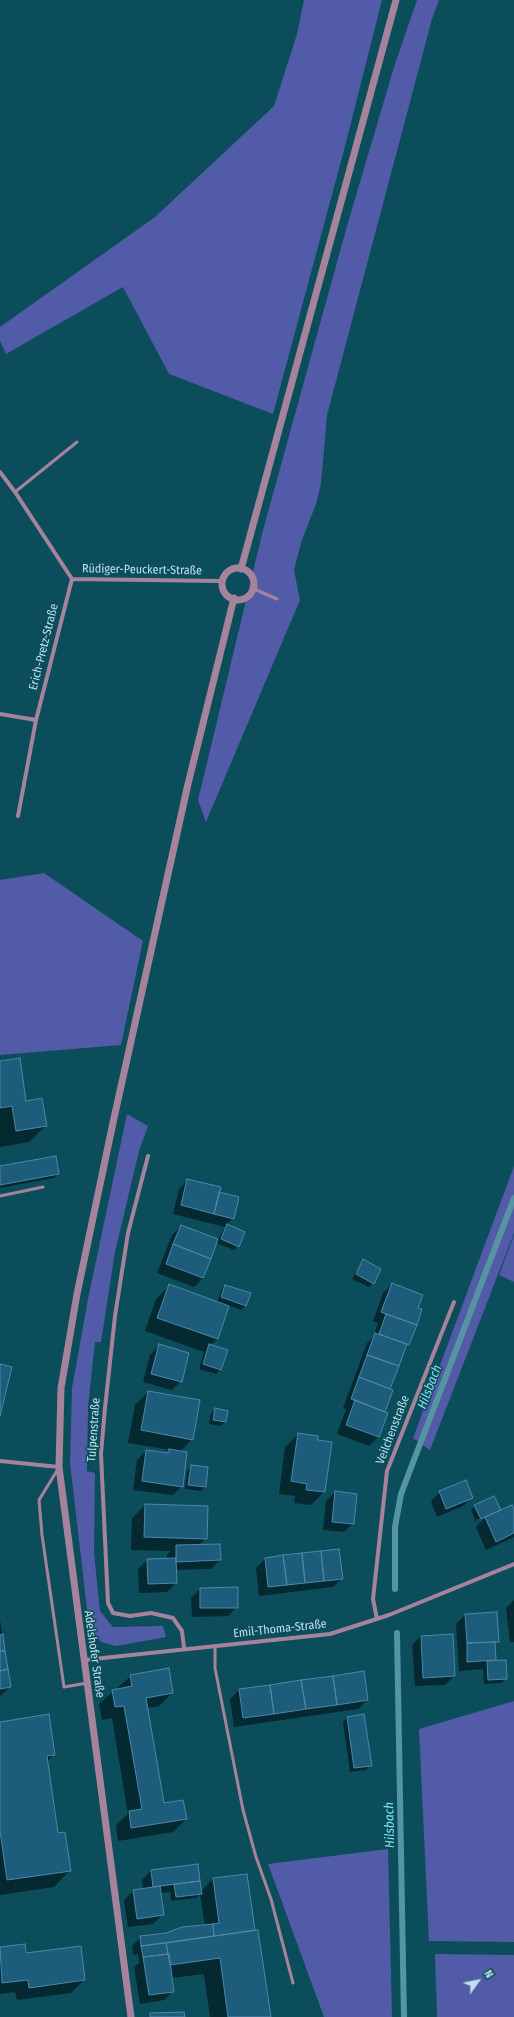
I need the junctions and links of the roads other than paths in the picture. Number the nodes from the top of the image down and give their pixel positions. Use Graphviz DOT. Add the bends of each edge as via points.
graph roads {
  1 [pos="396,0"];
  2 [pos="77,442"];
  3 [pos="0,472"];
  4 [pos="15,492"];
  5 [pos="241,569"];
  6 [pos="72,579"];
  7 [pos="221,581"];
  8 [pos="254,589"];
  9 [pos="234,598"];
  10 [pos="277,599"];
  11 [pos="0,714"];
  12 [pos="36,720"];
  13 [pos="18,816"];
  14 [pos="148,1156"];
  15 [pos="43,1187"];
  16 [pos="0,1196"];
  17 [pos="454,1302"];
  18 [pos="0,1461"];
  19 [pos="59,1467"];
  20 [pos="514,1564"];
  21 [pos="377,1619"];
  22 [pos="214,1646"];
  23 [pos="184,1648"];
  24 [pos="84,1660"];
  25 [pos="87,1683"];
  26 [pos="293,1983"];
  27 [pos="131,2017"];
  1 -- 5 [label="street"];
  2 -- 4 [label="lane"];
  3 -- 4 [label="street, Rüdiger-Peuckert-Straße"];
  4 -- 6 [label="street, Rüdiger-Peuckert-Straße"];
  5 -- 7 [label="street" via="229,570"];
  5 -- 8 [label="street" via="252,576"];
  6 -- 7 [label="street, Rüdiger-Peuckert-Straße"];
  6 -- 12 [label="street, Erich-Pretz-Straße"];
  7 -- 9 [label="street" via="224,592"];
  8 -- 9 [label="street" via="248,597"];
  8 -- 10 [label="lane"];
  9 -- 19 [label="street, Adelshofer Straße" via="188,784 77,1294 61,1388"];
  11 -- 12 [label="street"];
  12 -- 13 [label="street, Erich-Pretz-Straße"];
  14 -- 23 [label="street, Tulpenstraße" via="127,1241 115,1316 105,1408 101,1454 108,1603 113,1614 130,1616 151,1613 173,1618 182,1631"];
  15 -- 16 [label="lane"];
  17 -- 21 [label="street, Veilchenstraße" via="387,1471 374,1599"];
  18 -- 19 [label="street"];
  19 -- 24 [label="street, Adelshofer Straße"];
  19 -- 25 [label="lane" via="39,1500 42,1535 64,1687"];
  20 -- 21 [label="street, Emil-Thoma-Straße"];
  21 -- 22 [label="street, Emil-Thoma-Straße" via="330,1634"];
  22 -- 23 [label="street, Emil-Thoma-Straße"];
  22 -- 26 [label="lane" via="215,1668 243,1810 271,1899"];
  23 -- 24 [label="street, Emil-Thoma-Straße"];
  24 -- 25 [label="street, Adelshofer Straße"];
  25 -- 27 [label="street, Adelshofer Straße"];
}
